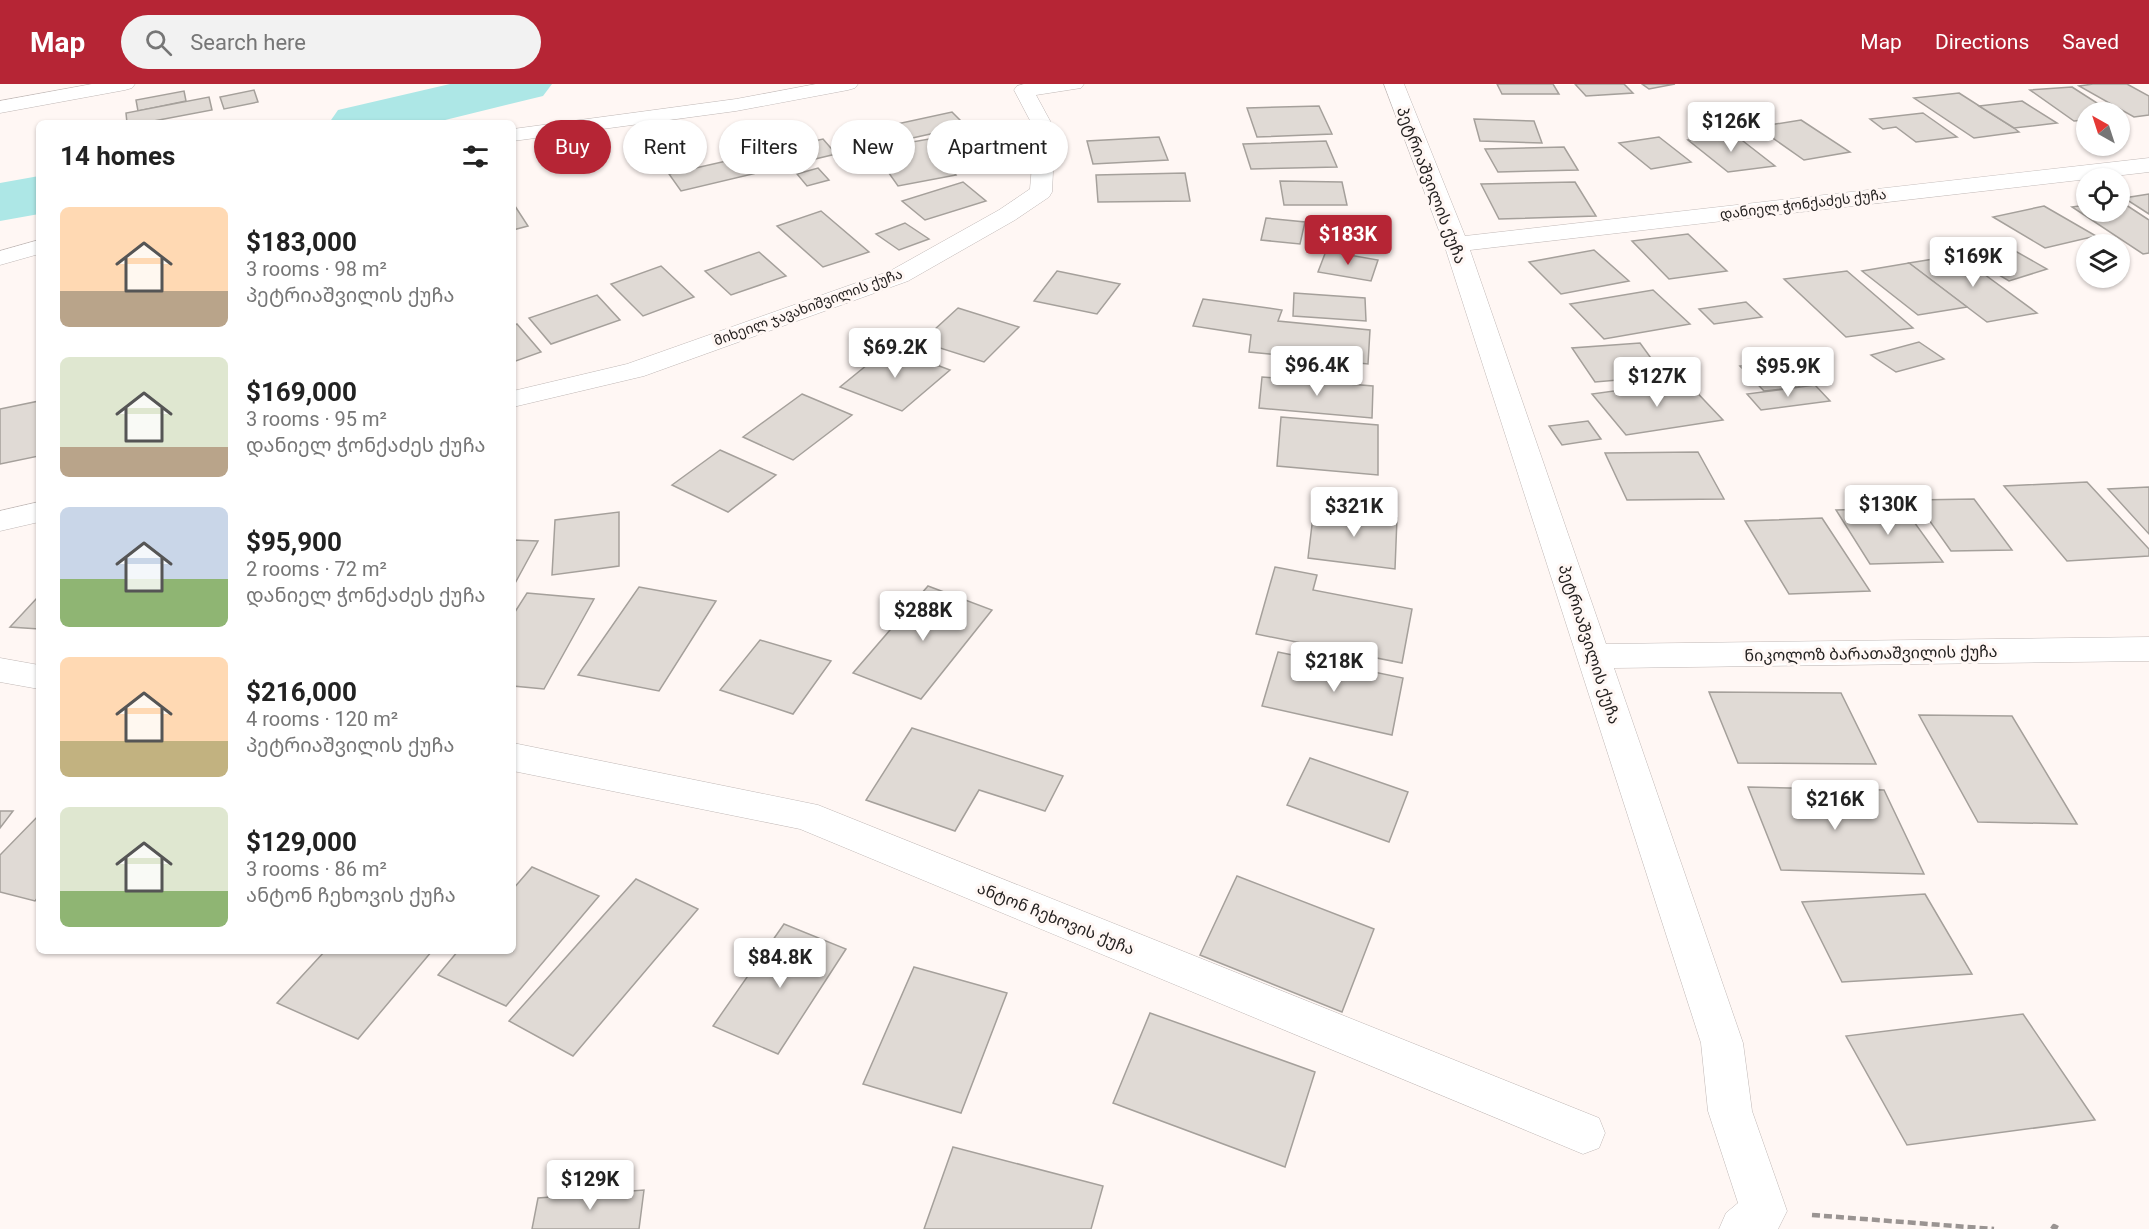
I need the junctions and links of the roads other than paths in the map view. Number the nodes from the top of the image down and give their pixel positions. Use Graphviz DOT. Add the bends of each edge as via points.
graph roads {
  1 [pos="125,84"];
  2 [pos="848,84"];
  3 [pos="1074,84"];
  4 [pos="1394,84"];
  5 [pos="1021,87"];
  6 [pos="0,107"];
  7 [pos="516,135"];
  8 [pos="2149,165"];
  9 [pos="1456,244"];
  10 [pos="36,248"];
  11 [pos="0,258"];
  12 [pos="516,398"];
  13 [pos="36,513"];
  14 [pos="0,521"];
  15 [pos="2149,649"];
  16 [pos="1594,656"];
  17 [pos="0,670"];
  18 [pos="36,676"];
  19 [pos="516,759"];
  20 [pos="1583,1133"];
  21 [pos="1752,1223"];
  1 -- 6 [label="street"];
  2 -- 7 [label="street" via="736,105"];
  3 -- 5 [label="street, მიხეილ ჯავახიშვილის ქუჩა"];
  4 -- 9 [label="street, პეტრიაშვილის ქუჩა"];
  5 -- 12 [label="street, მიხეილ ჯავახიშვილის ქუჩა" via="1045,130 1041,192 1007,215 899,276 635,370"];
  8 -- 9 [label="street, დანიელ ჭონქაძეს ქუჩა"];
  9 -- 16 [label="street, პეტრიაშვილის ქუჩა"];
  10 -- 11 [label="street"];
  13 -- 14 [label="street"];
  15 -- 16 [label="street, ნიკოლოზ ბარათაშვილის ქუჩა"];
  16 -- 21 [label="street, პეტრიაშვილის ქუჩა" via="1722,1043 1730,1111"];
  17 -- 18 [label="street"];
  19 -- 20 [label="street, ანტონ ჩეხოვის ქუჩა" via="805,815"];
}
